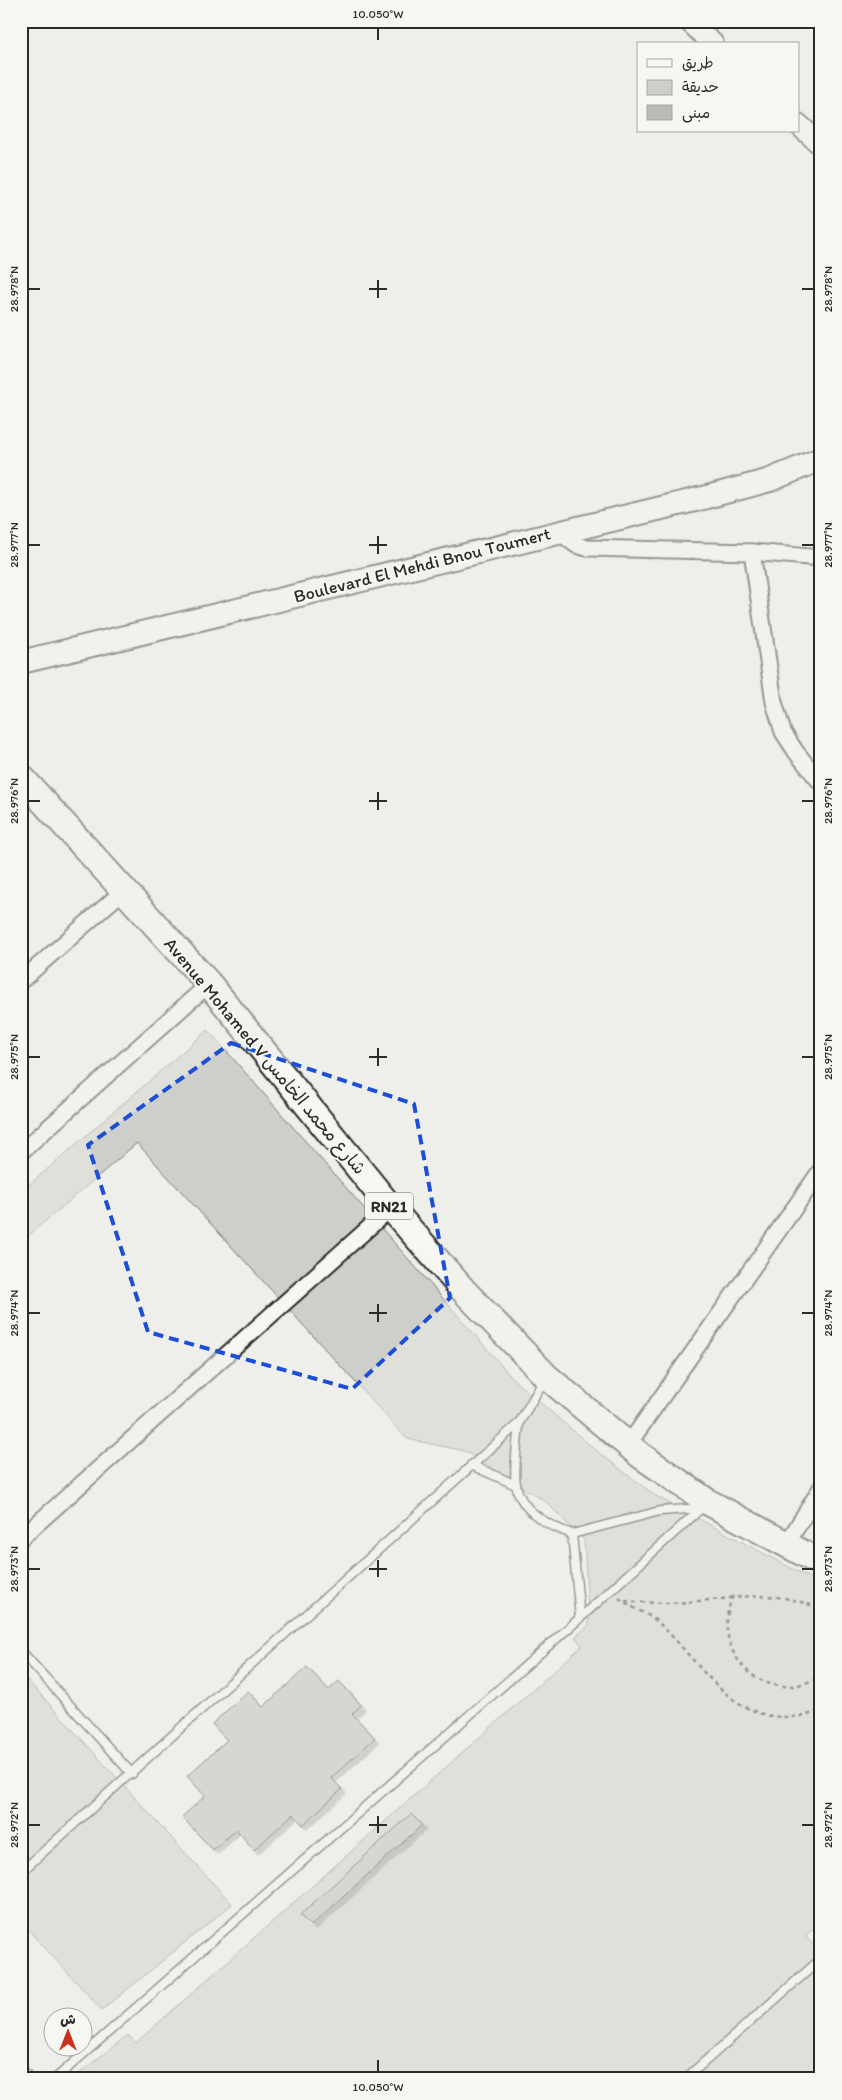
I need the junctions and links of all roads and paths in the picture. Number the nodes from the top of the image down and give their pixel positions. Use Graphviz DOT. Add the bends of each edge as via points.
graph roads {
  1 [pos="689,21"];
  2 [pos="711,42"];
  3 [pos="800,126"];
  4 [pos="821,145"];
  5 [pos="821,460"];
  6 [pos="559,532"];
  7 [pos="752,552"];
  8 [pos="821,558"];
  9 [pos="21,662"];
  10 [pos="21,777"];
  11 [pos="821,783"];
  12 [pos="123,891"];
  13 [pos="21,981"];
  14 [pos="209,984"];
  15 [pos="21,1152"];
  16 [pos="821,1170"];
  17 [pos="391,1208"];
  18 [pos="546,1376"];
  19 [pos="519,1423"];
  20 [pos="628,1445"];
  21 [pos="471,1465"];
  22 [pos="516,1485"];
  23 [pos="821,1488"];
  24 [pos="705,1505"];
  25 [pos="572,1534"];
  26 [pos="21,1538"];
  27 [pos="786,1545"];
  28 [pos="821,1563"];
  29 [pos="611,1591"];
  30 [pos="733,1596"];
  31 [pos="624,1601"];
  32 [pos="821,1609"];
  33 [pos="580,1618"];
  34 [pos="21,1651"];
  35 [pos="821,1675"];
  36 [pos="821,1709"];
  37 [pos="132,1774"];
  38 [pos="21,1872"];
  39 [pos="821,1958"];
  40 [pos="21,2074"];
  41 [pos="25,2079"];
  42 [pos="55,2079"];
  43 [pos="684,2079"];
  1 -- 2 [label="street"];
  3 -- 4 [label="street"];
  5 -- 6 [label="main road, Boulevard El Mehdi Bnou Toumert" via="770,480 713,496"];
  6 -- 7 [label="street" via="576,545 587,548"];
  6 -- 9 [label="main road, Boulevard El Mehdi Bnou Toumert"];
  7 -- 8 [label="street"];
  7 -- 11 [label="street" via="774,702 783,732"];
  10 -- 12 [label="main road, Avenue Mohamed V شارع محمد الخامس / RN21"];
  12 -- 13 [label="street"];
  12 -- 14 [label="main road, Avenue Mohamed V شارع محمد الخامس / RN21"];
  14 -- 15 [label="street"];
  14 -- 17 [label="main road, Avenue Mohamed V شارع محمد الخامس / RN21"];
  16 -- 20 [label="street"];
  17 -- 18 [label="main road, Avenue Mohamed V شارع محمد الخامس / RN21" via="465,1292"];
  17 -- 26 [label="street"];
  18 -- 19 [label="lane"];
  18 -- 20 [label="main road, Avenue Mohamed V شارع محمد الخامس / RN21"];
  19 -- 21 [label="lane"];
  19 -- 22 [label="lane"];
  20 -- 24 [label="main road, Avenue Mohamed V شارع محمد الخامس / RN21"];
  21 -- 22 [label="lane"];
  21 -- 37 [label="lane"];
  22 -- 25 [label="lane" via="536,1516"];
  23 -- 27 [label="street"];
  24 -- 25 [label="lane" via="660,1511"];
  24 -- 27 [label="main road, Avenue Mohamed V شارع محمد الخامس / RN21"];
  24 -- 29 [label="lane"];
  25 -- 33 [label="lane"];
  27 -- 28 [label="main road, Avenue Mohamed V شارع محمد الخامس / RN21"];
  29 -- 31 [label="path"];
  29 -- 33 [label="lane"];
  30 -- 31 [label="path" via="659,1603"];
  30 -- 32 [label="path" via="796,1599"];
  30 -- 35 [label="path" via="727,1610 725,1630 731,1650 742,1666 758,1679 777,1685 796,1685"];
  31 -- 36 [label="path" via="656,1620 737,1703 755,1713 773,1718 812,1714"];
  33 -- 42 [label="lane"];
  34 -- 37 [label="lane"];
  37 -- 38 [label="lane"];
  39 -- 43 [label="lane"];
  40 -- 41 [label="street"];
}
